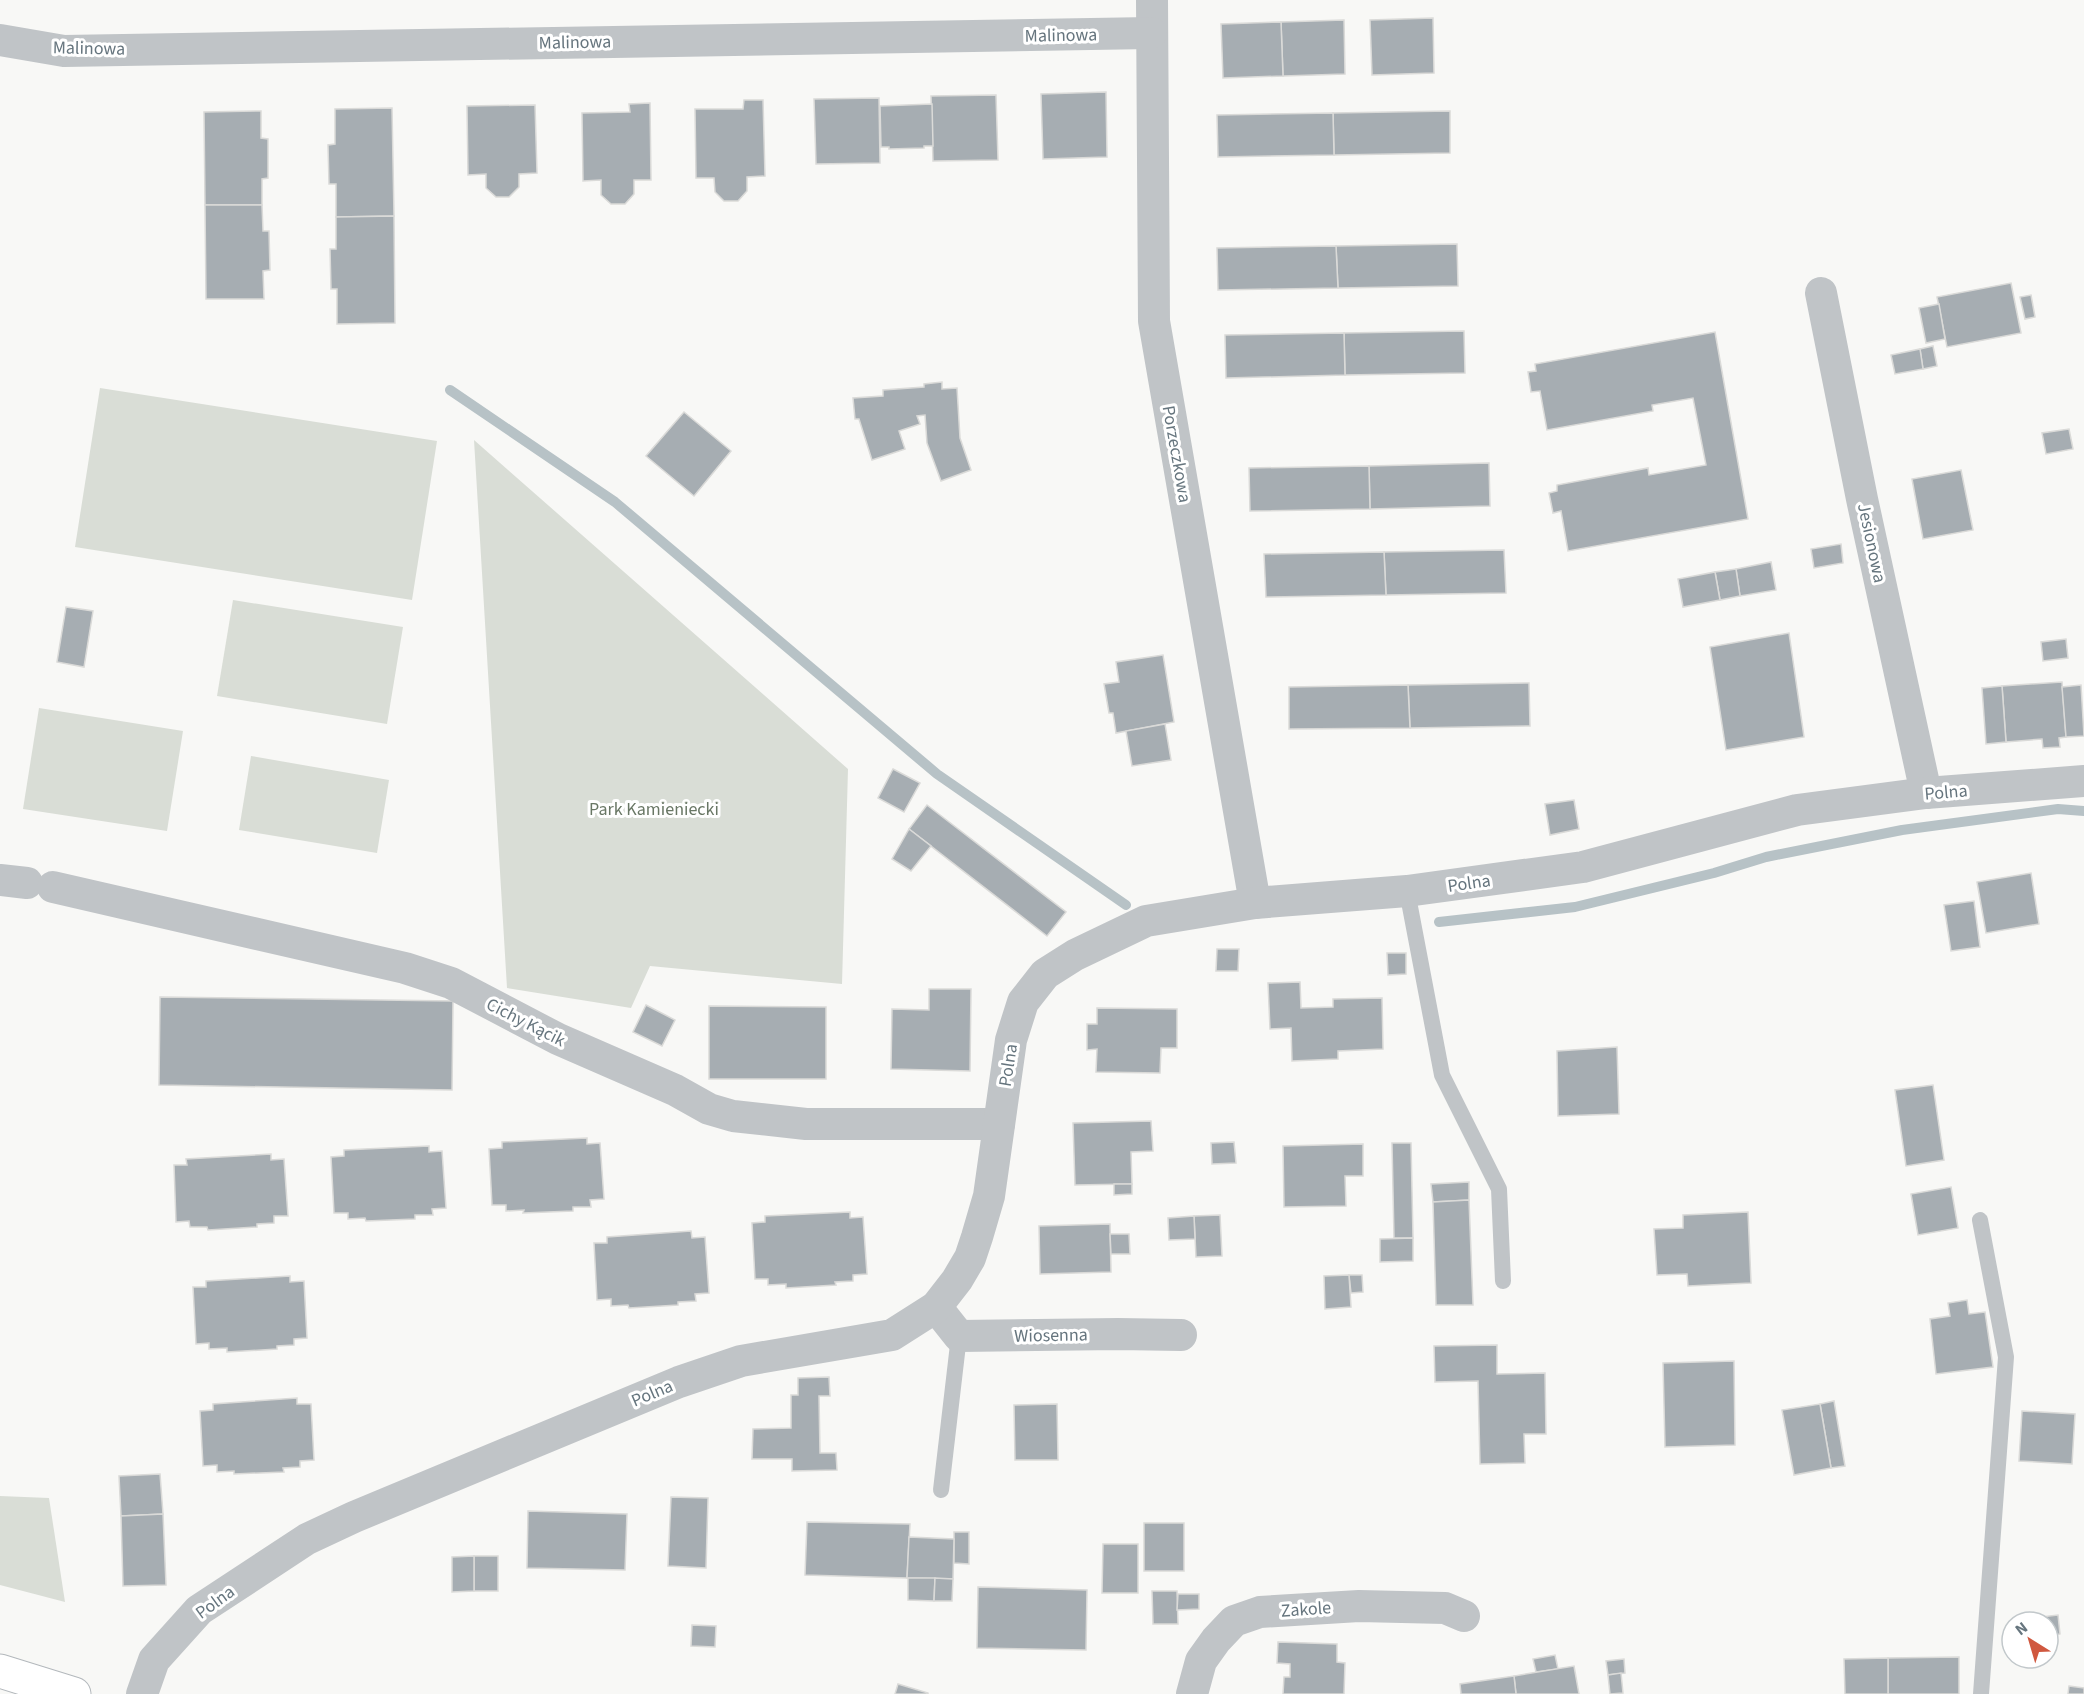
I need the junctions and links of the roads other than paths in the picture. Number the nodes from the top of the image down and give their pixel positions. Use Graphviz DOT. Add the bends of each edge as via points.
graph roads {
  1 [pos="1152,0"];
  2 [pos="1151,33"];
  3 [pos="0,40"];
  4 [pos="1821,293"];
  5 [pos="2084,781"];
  6 [pos="1926,793"];
  7 [pos="27,883"];
  8 [pos="1407,891"];
  9 [pos="1255,903"];
  10 [pos="999,1124"];
  11 [pos="1980,1220"];
  12 [pos="1503,1281"];
  13 [pos="936,1308"];
  14 [pos="1181,1335"];
  15 [pos="959,1336"];
  16 [pos="941,1490"];
  17 [pos="1464,1616"];
  18 [pos="0,1671"];
  19 [pos="74,1694"];
  20 [pos="142,1694"];
  21 [pos="1192,1694"];
  22 [pos="1981,1694"];
  1 -- 2 [label="street, Porzeczkowa"];
  2 -- 3 [label="street, Malinowa" via="64,51"];
  2 -- 9 [label="street, Porzeczkowa" via="1154,321"];
  4 -- 6 [label="street, Jesionowa"];
  5 -- 6 [label="street, Polna"];
  6 -- 8 [label="street, Polna" via="1797,810 1583,867"];
  7 -- 10 [label="street, Cichy Kącik" via="405,968 450,983 558,1039 709,1109 734,1116 806,1124"];
  8 -- 9 [label="street, Polna"];
  8 -- 12 [label="lane" via="1442,1075 1499,1189"];
  9 -- 10 [label="street, Polna" via="1146,921 1075,955 1046,974 1023,1002 1011,1040"];
  10 -- 13 [label="street, Polna" via="989,1196 970,1258"];
  11 -- 22 [label="lane" via="2006,1357"];
  13 -- 15 [label="street"];
  13 -- 20 [label="street, Polna" via="892,1335 741,1361 679,1382 308,1539 199,1610 154,1660"];
  14 -- 15 [label="street, Wiosenna"];
  15 -- 16 [label="lane"];
  17 -- 21 [label="street, Zakole" via="1445,1608 1359,1606 1260,1612 1234,1621 1215,1640 1201,1661"];
  18 -- 19 [label="main road"];
}
